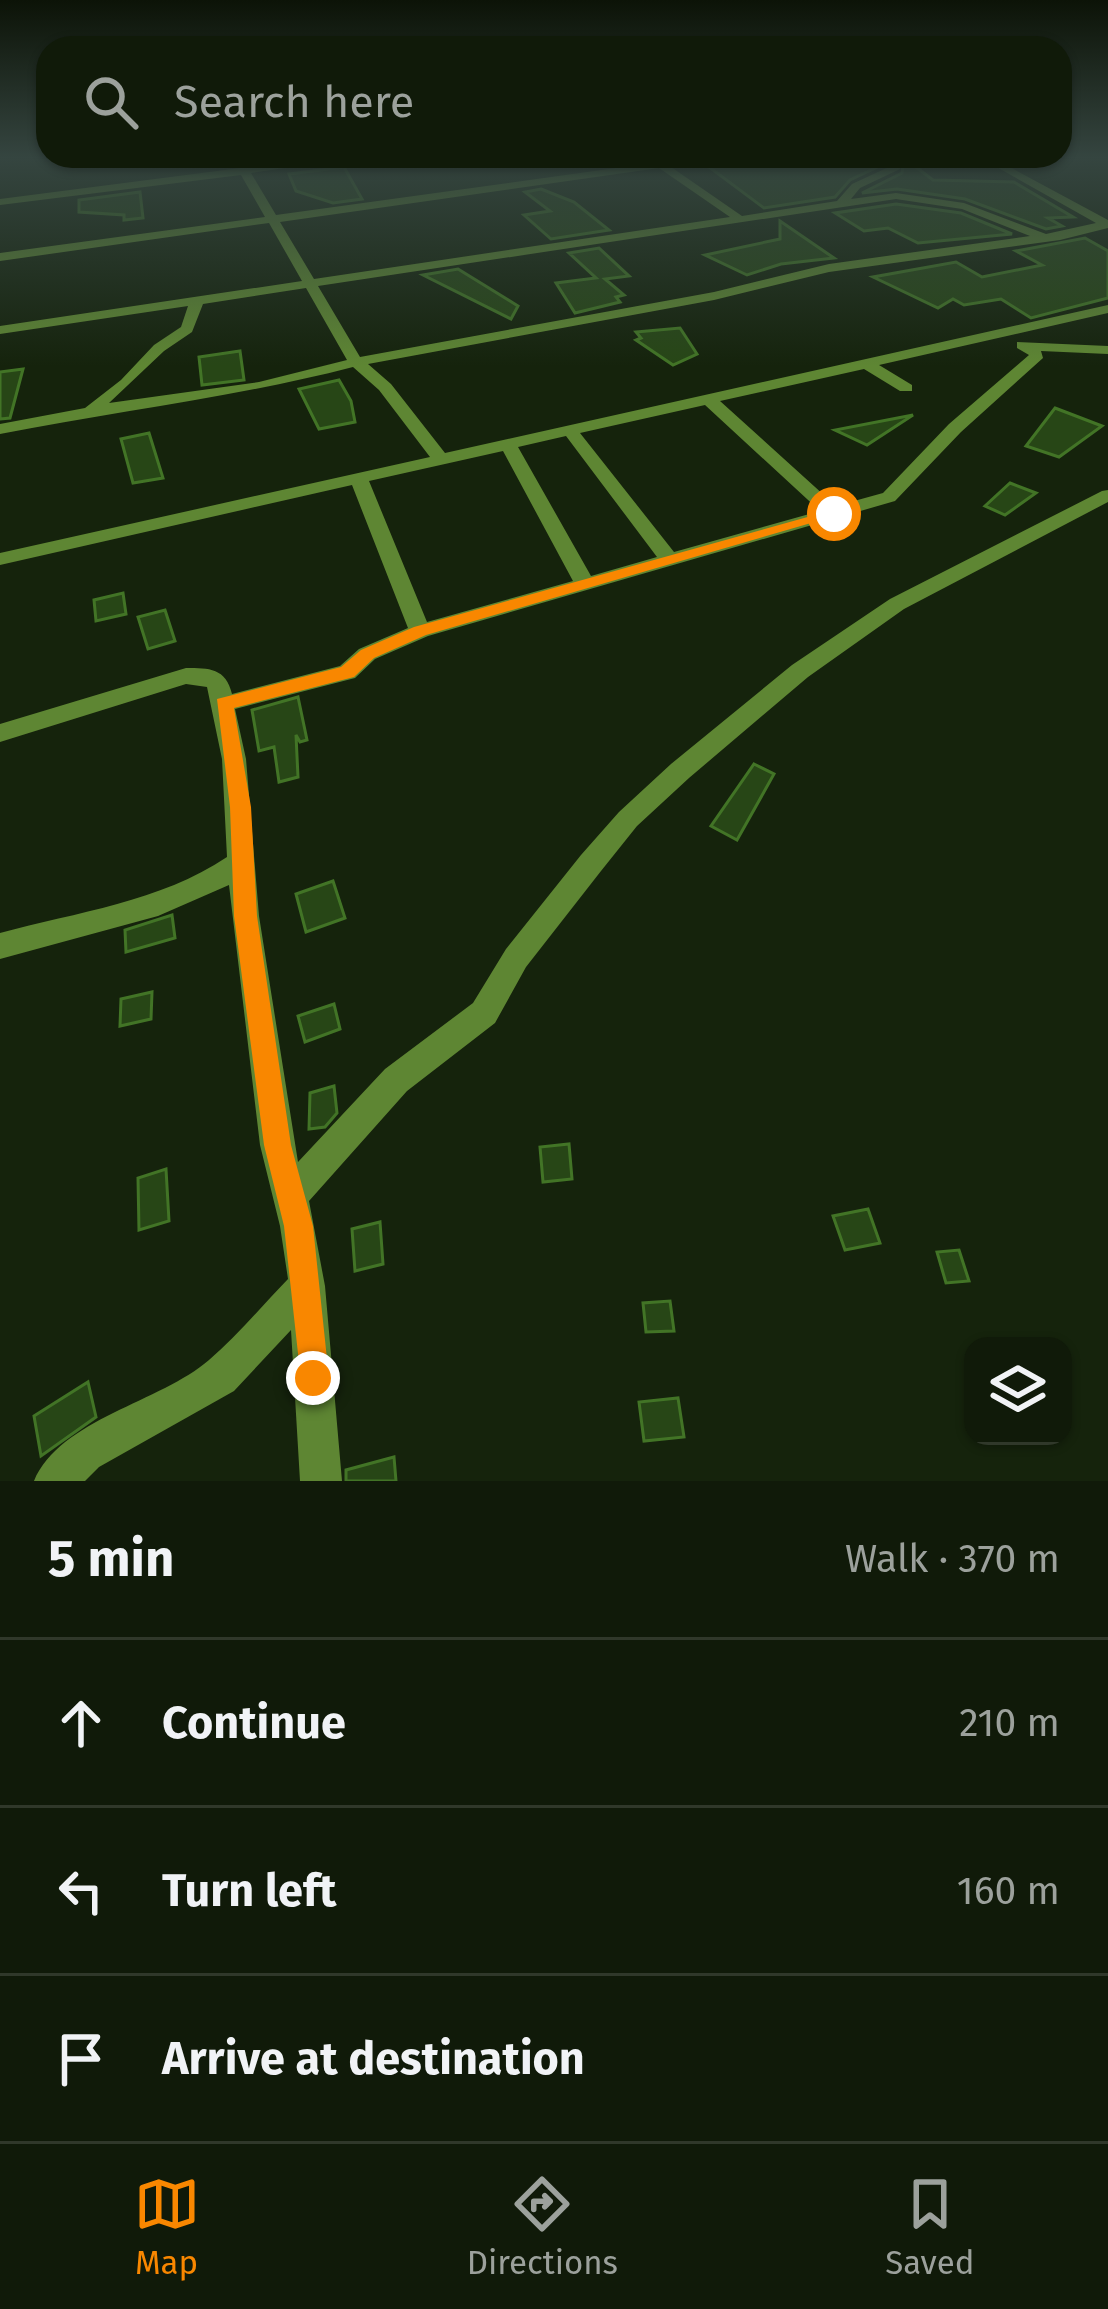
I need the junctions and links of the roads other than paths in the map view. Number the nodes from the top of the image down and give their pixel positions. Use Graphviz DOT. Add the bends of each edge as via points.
graph roads {
  1 [pos="222,227"];
  2 [pos="279,227"];
  3 [pos="680,227"];
  4 [pos="1017,227"];
  5 [pos="1099,227"];
  6 [pos="1045,238"];
  7 [pos="0,257"];
  8 [pos="309,285"];
  9 [pos="197,300"];
  10 [pos="1108,309"];
  11 [pos="0,330"];
  12 [pos="978,338"];
  13 [pos="1026,346"];
  14 [pos="1108,350"];
  15 [pos="356,362"];
  16 [pos="868,365"];
  17 [pos="906,388"];
  18 [pos="711,402"];
  19 [pos="86,415"];
  20 [pos="0,429"];
  21 [pos="570,431"];
  22 [pos="508,445"];
  23 [pos="441,459"];
  24 [pos="359,479"];
  25 [pos="1108,495"];
  26 [pos="834,514"];
  27 [pos="0,559"];
  28 [pos="668,559"];
  29 [pos="584,582"];
  30 [pos="420,631"];
  31 [pos="224,704"];
  32 [pos="0,733"];
  33 [pos="239,863"];
  34 [pos="0,946"];
  35 [pos="290,1196"];
  36 [pos="307,1286"];
  37 [pos="56,1481"];
  38 [pos="321,1481"];
  1 -- 7 [label="street"];
  2 -- 8 [label="street"];
  3 -- 8 [label="street"];
  4 -- 6 [label="street"];
  5 -- 6 [label="street"];
  6 -- 15 [label="street" via="842,266"];
  8 -- 9 [label="street"];
  8 -- 15 [label="street"];
  9 -- 11 [label="street"];
  9 -- 19 [label="street" via="187,329"];
  10 -- 12 [label="street"];
  12 -- 13 [label="street"];
  12 -- 16 [label="street"];
  13 -- 14 [label="street"];
  13 -- 26 [label="street" via="1038,355 889,497"];
  15 -- 19 [label="street"];
  15 -- 23 [label="street"];
  16 -- 17 [label="street"];
  16 -- 18 [label="street"];
  18 -- 21 [label="street"];
  18 -- 26 [label="street"];
  19 -- 20 [label="street"];
  21 -- 22 [label="street"];
  21 -- 28 [label="street"];
  22 -- 23 [label="street"];
  22 -- 29 [label="street"];
  23 -- 24 [label="street"];
  24 -- 27 [label="street"];
  24 -- 30 [label="street"];
  25 -- 35 [label="street" via="897,604 800,671 680,771 591,863 484,1013 396,1080"];
  26 -- 28 [label="street"];
  28 -- 29 [label="street"];
  29 -- 30 [label="street"];
  30 -- 31 [label="street" via="347,672"];
  31 -- 32 [label="street" via="209,676 186,676"];
  31 -- 33 [label="street" via="240,807"];
  33 -- 34 [label="street" via="187,895"];
  33 -- 35 [label="street"];
  35 -- 36 [label="street"];
  36 -- 37 [label="street" via="220,1377 85,1453"];
  36 -- 38 [label="street"];
}
